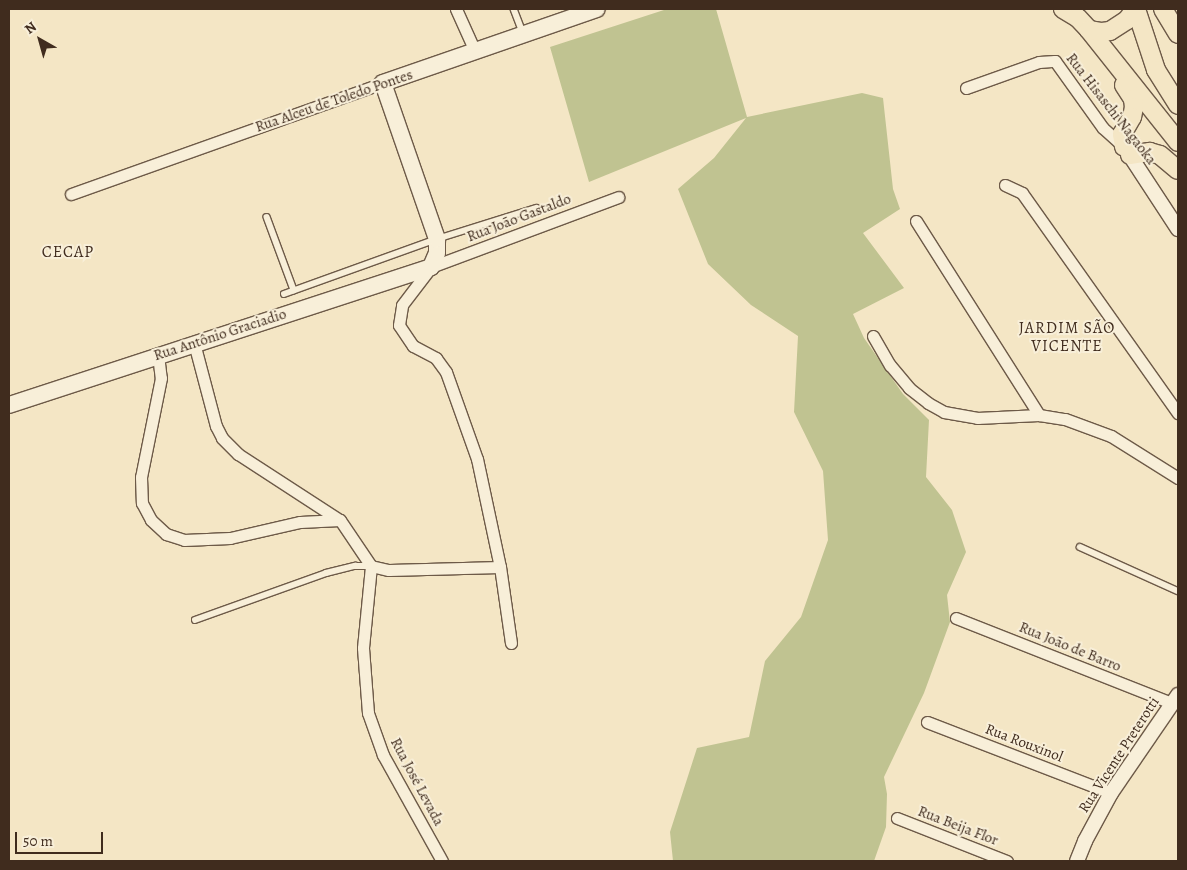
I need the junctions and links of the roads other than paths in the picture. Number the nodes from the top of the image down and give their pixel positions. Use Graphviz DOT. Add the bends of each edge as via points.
graph roads {
  1 [pos="456,9"];
  2 [pos="514,9"];
  3 [pos="597,9"];
  4 [pos="1135,9"];
  5 [pos="1163,9"];
  6 [pos="571,13"];
  7 [pos="1078,17"];
  8 [pos="1178,32"];
  9 [pos="523,34"];
  10 [pos="475,51"];
  11 [pos="1114,62"];
  12 [pos="383,83"];
  13 [pos="966,88"];
  14 [pos="1178,105"];
  15 [pos="1178,142"];
  16 [pos="1127,151"];
  17 [pos="1178,170"];
  18 [pos="1005,185"];
  19 [pos="71,194"];
  20 [pos="618,196"];
  21 [pos="536,208"];
  22 [pos="267,217"];
  23 [pos="916,221"];
  24 [pos="1178,229"];
  25 [pos="437,239"];
  26 [pos="431,267"];
  27 [pos="294,290"];
  28 [pos="284,294"];
  29 [pos="873,336"];
  30 [pos="194,343"];
  31 [pos="158,355"];
  32 [pos="9,405"];
  33 [pos="1178,413"];
  34 [pos="1039,415"];
  35 [pos="1178,478"];
  36 [pos="340,520"];
  37 [pos="1080,547"];
  38 [pos="371,566"];
  39 [pos="500,567"];
  40 [pos="1178,591"];
  41 [pos="956,618"];
  42 [pos="195,620"];
  43 [pos="511,643"];
  44 [pos="1175,699"];
  45 [pos="927,722"];
  46 [pos="1111,793"];
  47 [pos="897,818"];
  48 [pos="442,861"];
  49 [pos="1008,861"];
  50 [pos="1077,861"];
  1 -- 10 [label="street"];
  2 -- 9 [label="lane"];
  3 -- 6 [label="main road, Rua Alceu de Toledo Pontes"];
  4 -- 7 [label="main road" via="1127,20 1110,31 1102,32"];
  4 -- 14 [label="main road" via="1156,70"];
  5 -- 8 [label="main road"];
  6 -- 9 [label="main road, Rua Alceu de Toledo Pontes"];
  7 -- 11 [label="main road"];
  9 -- 10 [label="main road, Rua Alceu de Toledo Pontes"];
  10 -- 12 [label="main road, Rua Alceu de Toledo Pontes"];
  11 -- 15 [label="main road"];
  11 -- 16 [label="main road" via="1134,107 1122,134"];
  12 -- 19 [label="street, Rua Alceu de Toledo Pontes"];
  12 -- 25 [label="main road"];
  13 -- 16 [label="street, Rua Hisaschi Nagaoka" via="1039,62 1055,61 1103,128"];
  16 -- 17 [label="main road" via="1150,152"];
  16 -- 24 [label="street, Rua Hisaschi Nagaoka"];
  18 -- 33 [label="street" via="1022,193"];
  20 -- 26 [label="street, Rua João Gastaldo"];
  21 -- 25 [label="lane"];
  22 -- 27 [label="lane"];
  23 -- 34 [label="street"];
  25 -- 26 [label="main road" via="437,254"];
  25 -- 27 [label="lane"];
  26 -- 30 [label="main road, Rua Antônio Graciadio"];
  26 -- 39 [label="street" via="402,305 398,325 413,346 436,358 446,372 477,459"];
  27 -- 28 [label="lane"];
  29 -- 34 [label="street" via="890,365 909,388 944,412 977,418"];
  30 -- 31 [label="main road, Rua Antônio Graciadio"];
  30 -- 36 [label="street" via="222,438 238,454"];
  31 -- 32 [label="main road, Rua Antônio Graciadio"];
  31 -- 36 [label="street" via="161,378 141,477 142,503 151,520 166,534 184,540 230,538 300,522"];
  34 -- 35 [label="street" via="1065,419 1111,436"];
  36 -- 38 [label="street"];
  37 -- 40 [label="lane"];
  38 -- 39 [label="street" via="389,570"];
  38 -- 42 [label="lane" via="355,566 326,574"];
  38 -- 48 [label="street, Rua José Levada" via="363,648 368,713 383,755"];
  39 -- 43 [label="street"];
  41 -- 44 [label="street, Rua João de Barro"];
  44 -- 46 [label="street, Rua Vicente Preterotti"];
  45 -- 46 [label="street, Rua Rouxinol"];
  46 -- 50 [label="street, Rua Vicente Preterotti"];
  47 -- 49 [label="street, Rua Beija Flor"];
}
